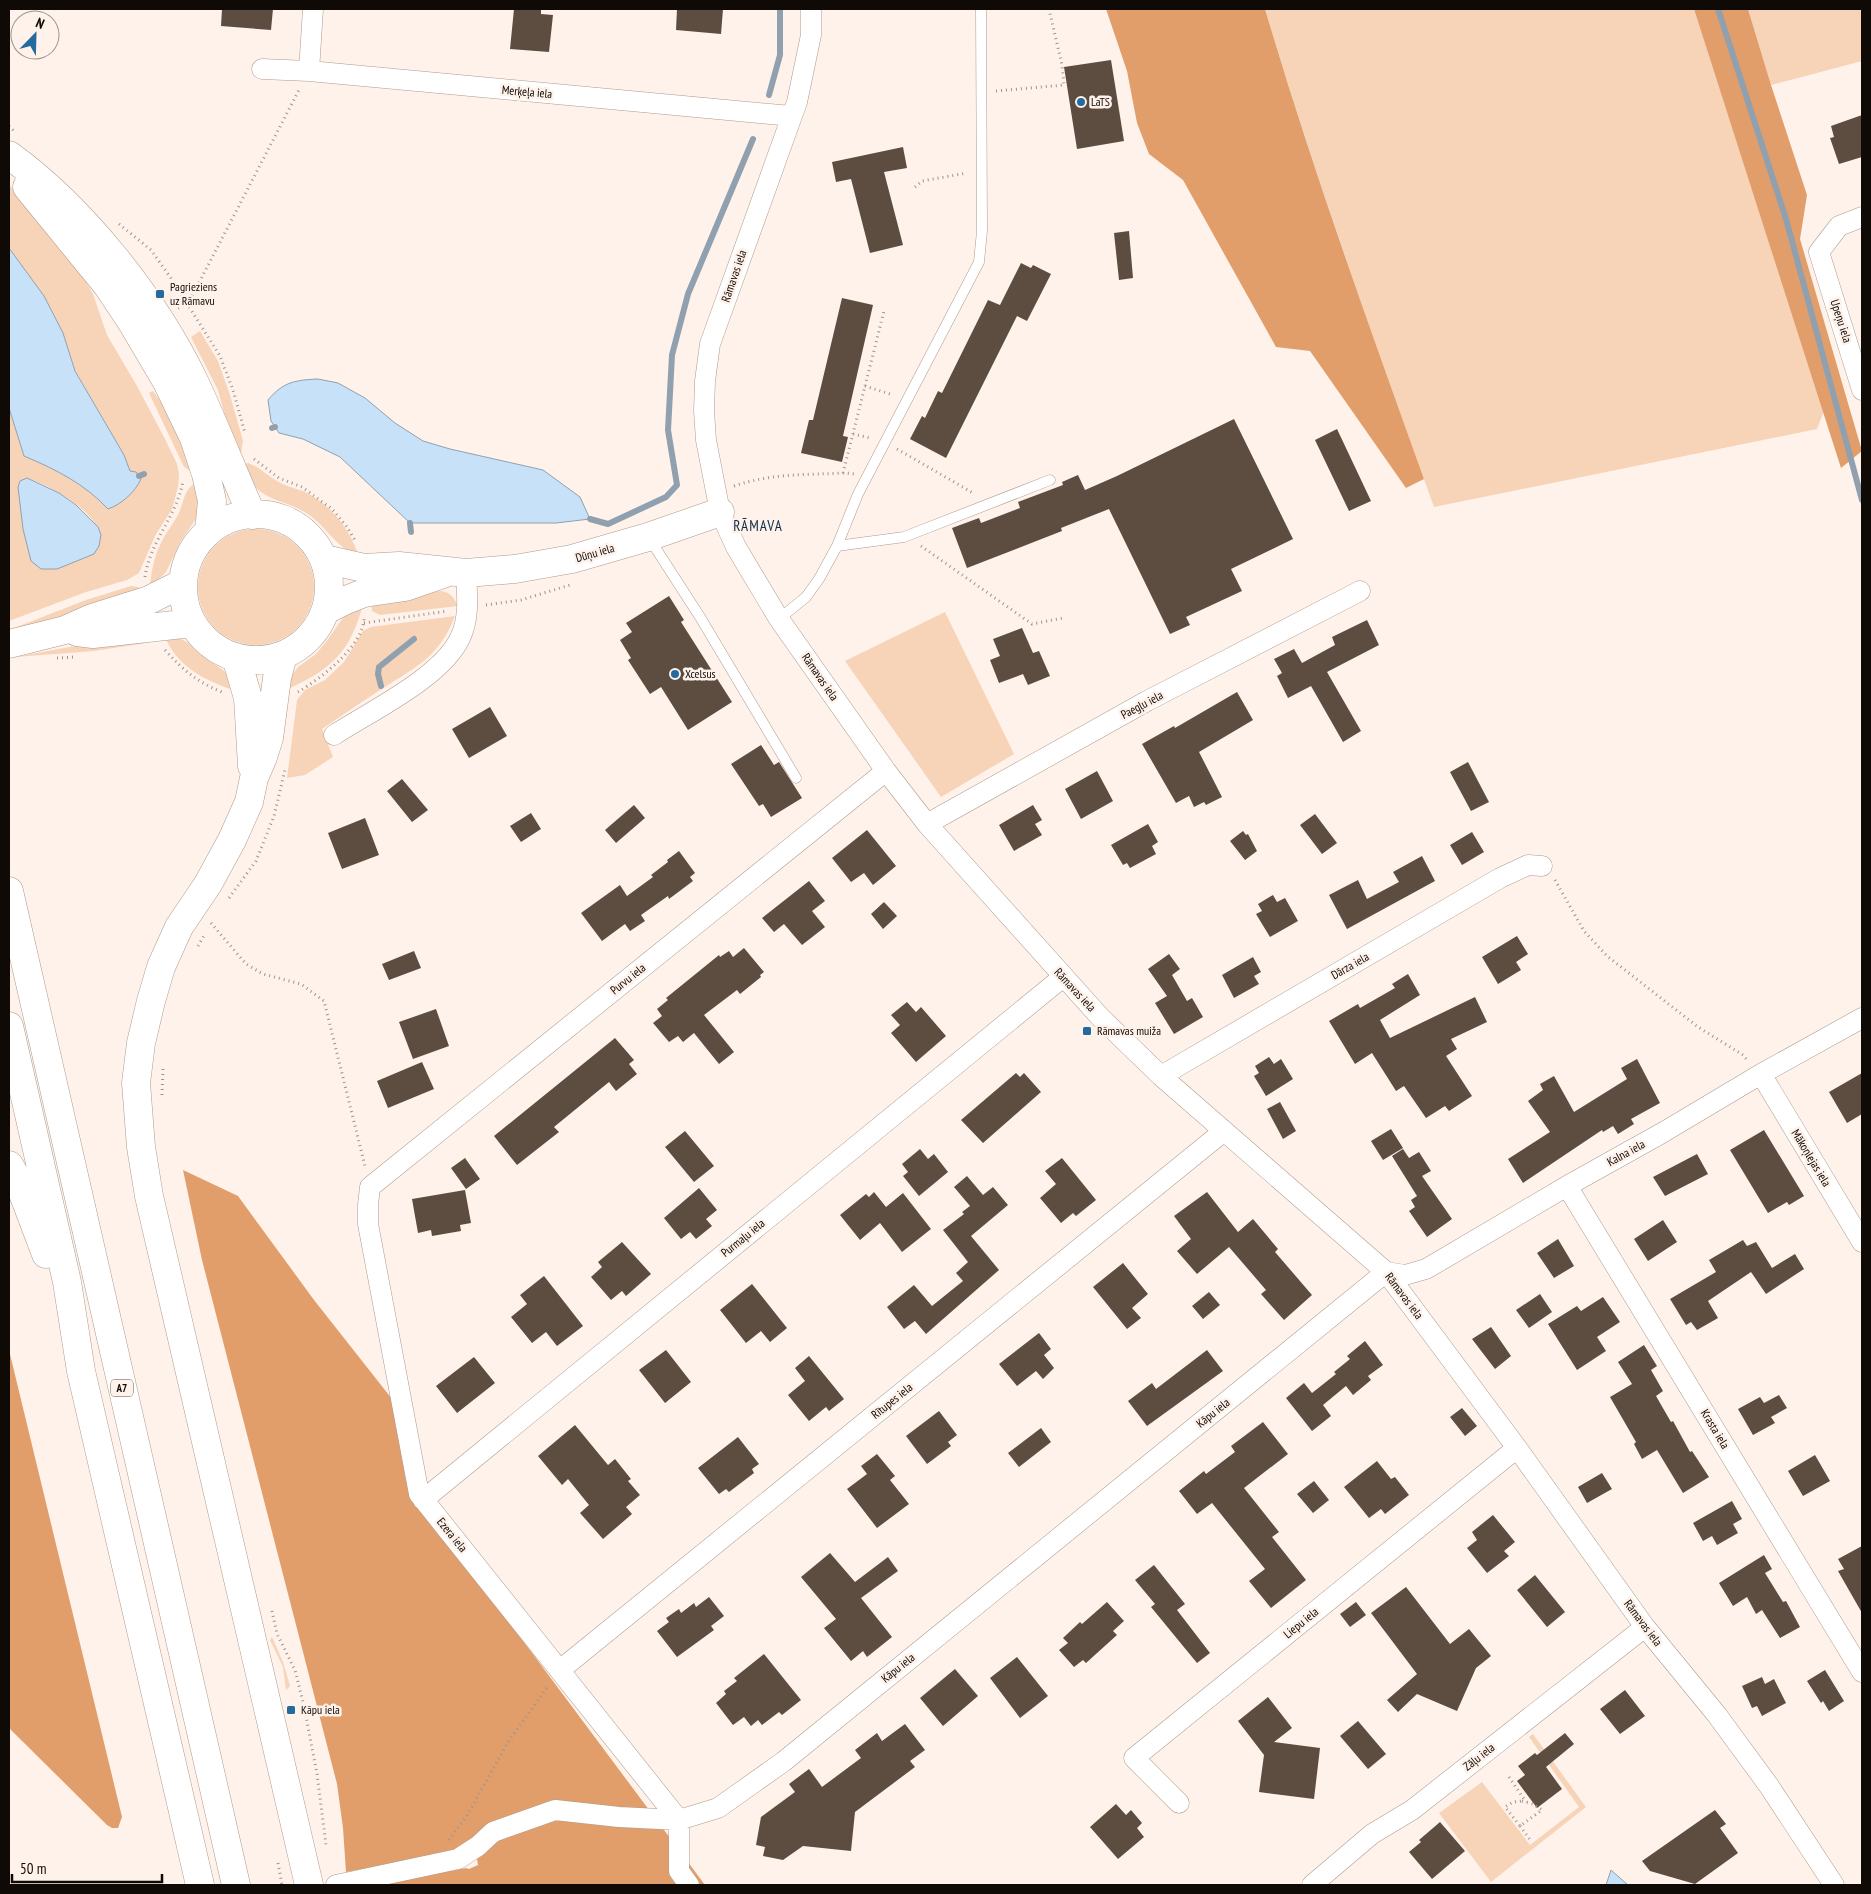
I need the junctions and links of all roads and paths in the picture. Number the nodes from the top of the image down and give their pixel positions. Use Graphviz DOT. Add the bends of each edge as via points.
graph roads {
  1 [pos="313,9"];
  2 [pos="811,9"];
  3 [pos="981,9"];
  4 [pos="1049,9"];
  5 [pos="262,69"];
  6 [pos="309,71"];
  7 [pos="981,93"];
  8 [pos="791,116"];
  9 [pos="9,155"];
  10 [pos="9,165"];
  11 [pos="981,170"];
  12 [pos="915,187"];
  13 [pos="1862,217"];
  14 [pos="188,304"];
  15 [pos="884,311"];
  16 [pos="865,386"];
  17 [pos="1862,390"];
  18 [pos="908,399"];
  19 [pos="885,442"];
  20 [pos="229,465"];
  21 [pos="843,473"];
  22 [pos="866,479"];
  23 [pos="1050,480"];
  24 [pos="724,500"];
  25 [pos="989,502"];
  26 [pos="252,515"];
  27 [pos="209,530"];
  28 [pos="648,537"];
  29 [pos="919,544"];
  30 [pos="837,546"];
  31 [pos="324,559"];
  32 [pos="457,573"];
  33 [pos="364,581"];
  34 [pos="181,584"];
  35 [pos="147,589"];
  36 [pos="1360,591"];
  37 [pos="326,610"];
  38 [pos="1063,618"];
  39 [pos="779,619"];
  40 [pos="192,623"];
  41 [pos="155,626"];
  42 [pos="65,630"];
  43 [pos="9,644"];
  44 [pos="283,655"];
  45 [pos="236,657"];
  46 [pos="261,698"];
  47 [pos="334,735"];
  48 [pos="286,766"];
  49 [pos="886,771"];
  50 [pos="796,778"];
  51 [pos="927,824"];
  52 [pos="1542,866"];
  53 [pos="9,891"];
  54 [pos="228,900"];
  55 [pos="217,915"];
  56 [pos="211,923"];
  57 [pos="198,947"];
  58 [pos="1063,976"];
  59 [pos="1862,1018"];
  60 [pos="9,1026"];
  61 [pos="164,1063"];
  62 [pos="1761,1074"];
  63 [pos="1161,1076"];
  64 [pos="162,1098"];
  65 [pos="1224,1131"];
  66 [pos="9,1166"];
  67 [pos="1567,1186"];
  68 [pos="370,1187"];
  69 [pos="1862,1242"];
  70 [pos="1386,1272"];
  71 [pos="67,1282"];
  72 [pos="1517,1448"];
  73 [pos="424,1500"];
  74 [pos="271,1607"];
  75 [pos="1645,1627"];
  76 [pos="560,1670"];
  77 [pos="1862,1672"];
  78 [pos="310,1739"];
  79 [pos="302,1741"];
  80 [pos="1509,1777"];
  81 [pos="1526,1802"];
  82 [pos="1179,1803"];
  83 [pos="679,1820"];
  84 [pos="1520,1826"];
  85 [pos="1531,1841"];
  86 [pos="327,1851"];
  87 [pos="431,1865"];
  88 [pos="200,1885"];
  89 [pos="236,1885"];
  90 [pos="309,1885"];
  91 [pos="336,1885"];
  92 [pos="689,1885"];
  93 [pos="1312,1885"];
  94 [pos="1834,1885"];
  1 -- 6 [label="street"];
  2 -- 8 [label="street, Rāmavas iela" via="812,35"];
  3 -- 7 [label="lane"];
  4 -- 7 [label="path" via="1064,85"];
  5 -- 6 [label="street, Merķeļa iela"];
  6 -- 8 [label="street, Merķeļa iela"];
  6 -- 14 [label="path"];
  7 -- 11 [label="lane"];
  8 -- 24 [label="street, Rāmavas iela" via="710,344 704,411 712,477"];
  9 -- 20 [label="main road" via="86,223 140,292 192,377"];
  10 -- 20 [label="main road" via="107,285 167,382 194,438"];
  11 -- 12 [label="path" via="922,181"];
  11 -- 18 [label="lane" via="979,262"];
  13 -- 17 [label="street, Upeņu iela" via="1839,226 1819,252"];
  15 -- 16 [label="path"];
  16 -- 18 [label="path"];
  16 -- 21 [label="path"];
  18 -- 19 [label="lane"];
  19 -- 22 [label="lane"];
  19 -- 25 [label="path"];
  20 -- 26 [label="main road"];
  20 -- 27 [label="main road" via="212,501"];
  20 -- 33 [label="path" via="302,487 332,509 358,545"];
  20 -- 35 [label="path" via="183,480 175,508 147,565"];
  21 -- 22 [label="path"];
  21 -- 24 [label="path" via="756,478"];
  22 -- 30 [label="lane"];
  23 -- 25 [label="lane"];
  24 -- 28 [label="main road, Dūņu iela"];
  24 -- 39 [label="street, Rāmavas iela" via="736,547"];
  25 -- 30 [label="lane" via="904,537"];
  26 -- 27 [label="main road" via="229,519"];
  26 -- 31 [label="main road" via="274,517 295,526 312,540"];
  27 -- 34 [label="main road" via="191,552"];
  28 -- 32 [label="main road, Dūņu iela" via="572,560 515,569"];
  28 -- 50 [label="lane" via="703,615"];
  29 -- 38 [label="path" via="1032,624"];
  30 -- 39 [label="lane" via="806,597"];
  31 -- 33 [label="main road, Dūņu iela"];
  31 -- 37 [label="main road" via="328,576"];
  32 -- 33 [label="main road, Dūņu iela" via="399,566"];
  32 -- 47 [label="street" via="467,596 466,620 460,638 448,656 422,680"];
  33 -- 37 [label="main road, Dūņu iela" via="346,600"];
  33 -- 46 [label="path" via="364,623 344,656 316,681 291,697"];
  34 -- 35 [label="main road"];
  34 -- 40 [label="main road" via="182,599"];
  35 -- 42 [label="main road"];
  36 -- 51 [label="street, Paegļu iela" via="1147,701"];
  37 -- 44 [label="main road" via="314,633 302,645"];
  39 -- 49 [label="street, Rāmavas iela"];
  40 -- 41 [label="main road"];
  40 -- 45 [label="main road" via="210,644"];
  41 -- 42 [label="main road" via="93,634"];
  41 -- 46 [label="path" via="160,644 191,676 228,695"];
  42 -- 43 [label="main road"];
  44 -- 45 [label="main road" via="260,660"];
  44 -- 46 [label="main road"];
  45 -- 46 [label="main road"];
  46 -- 90 [label="main road" via="269,738 249,802 208,884 179,927 161,967 141,1043 136,1083 149,1196"];
  48 -- 54 [label="path" via="274,816 256,861"];
  49 -- 51 [label="street, Rāmavas iela"];
  49 -- 68 [label="street, Purvu iela"];
  51 -- 58 [label="street, Rāmavas iela"];
  52 -- 62 [label="path" via="1551,872 1584,931 1607,956 1698,1027 1743,1055"];
  52 -- 63 [label="street, Dārza iela" via="1528,865 1500,878"];
  53 -- 89 [label="main road, A7"];
  55 -- 56 [label="path"];
  56 -- 57 [label="path"];
  56 -- 68 [label="path" via="246,964 263,974 301,984 324,1001"];
  58 -- 63 [label="street, Rāmavas iela"];
  58 -- 73 [label="street, Purmaļu iela"];
  59 -- 62 [label="street, Kalna iela"];
  60 -- 71 [label="main road"];
  61 -- 64 [label="path"];
  62 -- 67 [label="street, Kalna iela"];
  62 -- 69 [label="street, Mākoņlejas iela"];
  63 -- 65 [label="street, Rāmavas iela"];
  65 -- 70 [label="street, Rāmavas iela"];
  65 -- 76 [label="street, Rītupes iela"];
  66 -- 71 [label="main road" via="18,1180 45,1253"];
  67 -- 70 [label="street, Kalna iela" via="1426,1269 1405,1275"];
  67 -- 77 [label="street, Krasta iela"];
  68 -- 73 [label="street, Ezera iela" via="368,1224 419,1494"];
  70 -- 72 [label="street, Rāmavas iela"];
  70 -- 83 [label="street, Kāpu iela" via="783,1762 718,1808"];
  71 -- 88 [label="main road" via="81,1371"];
  72 -- 75 [label="street, Rāmavas iela"];
  72 -- 82 [label="street, Liepu iela" via="1134,1758"];
  73 -- 76 [label="street, Ezera iela"];
  74 -- 78 [label="path" via="277,1634 295,1670"];
  75 -- 93 [label="street, Zāļu iela" via="1412,1810 1372,1834"];
  75 -- 94 [label="street, Rāmavas iela" via="1722,1723"];
  76 -- 83 [label="street, Ezera iela"];
  76 -- 87 [label="path" via="508,1742 468,1814"];
  78 -- 79 [label="path"];
  78 -- 86 [label="path"];
  80 -- 81 [label="path"];
  81 -- 84 [label="path" via="1513,1802 1505,1807"];
  81 -- 84 [label="path" via="1544,1809"];
  83 -- 87 [label="street, Kāpu iela" via="555,1810 493,1832 458,1859"];
  83 -- 92 [label="street" via="679,1871"];
  84 -- 85 [label="path"];
  87 -- 91 [label="street, Kāpu iela"];
}
